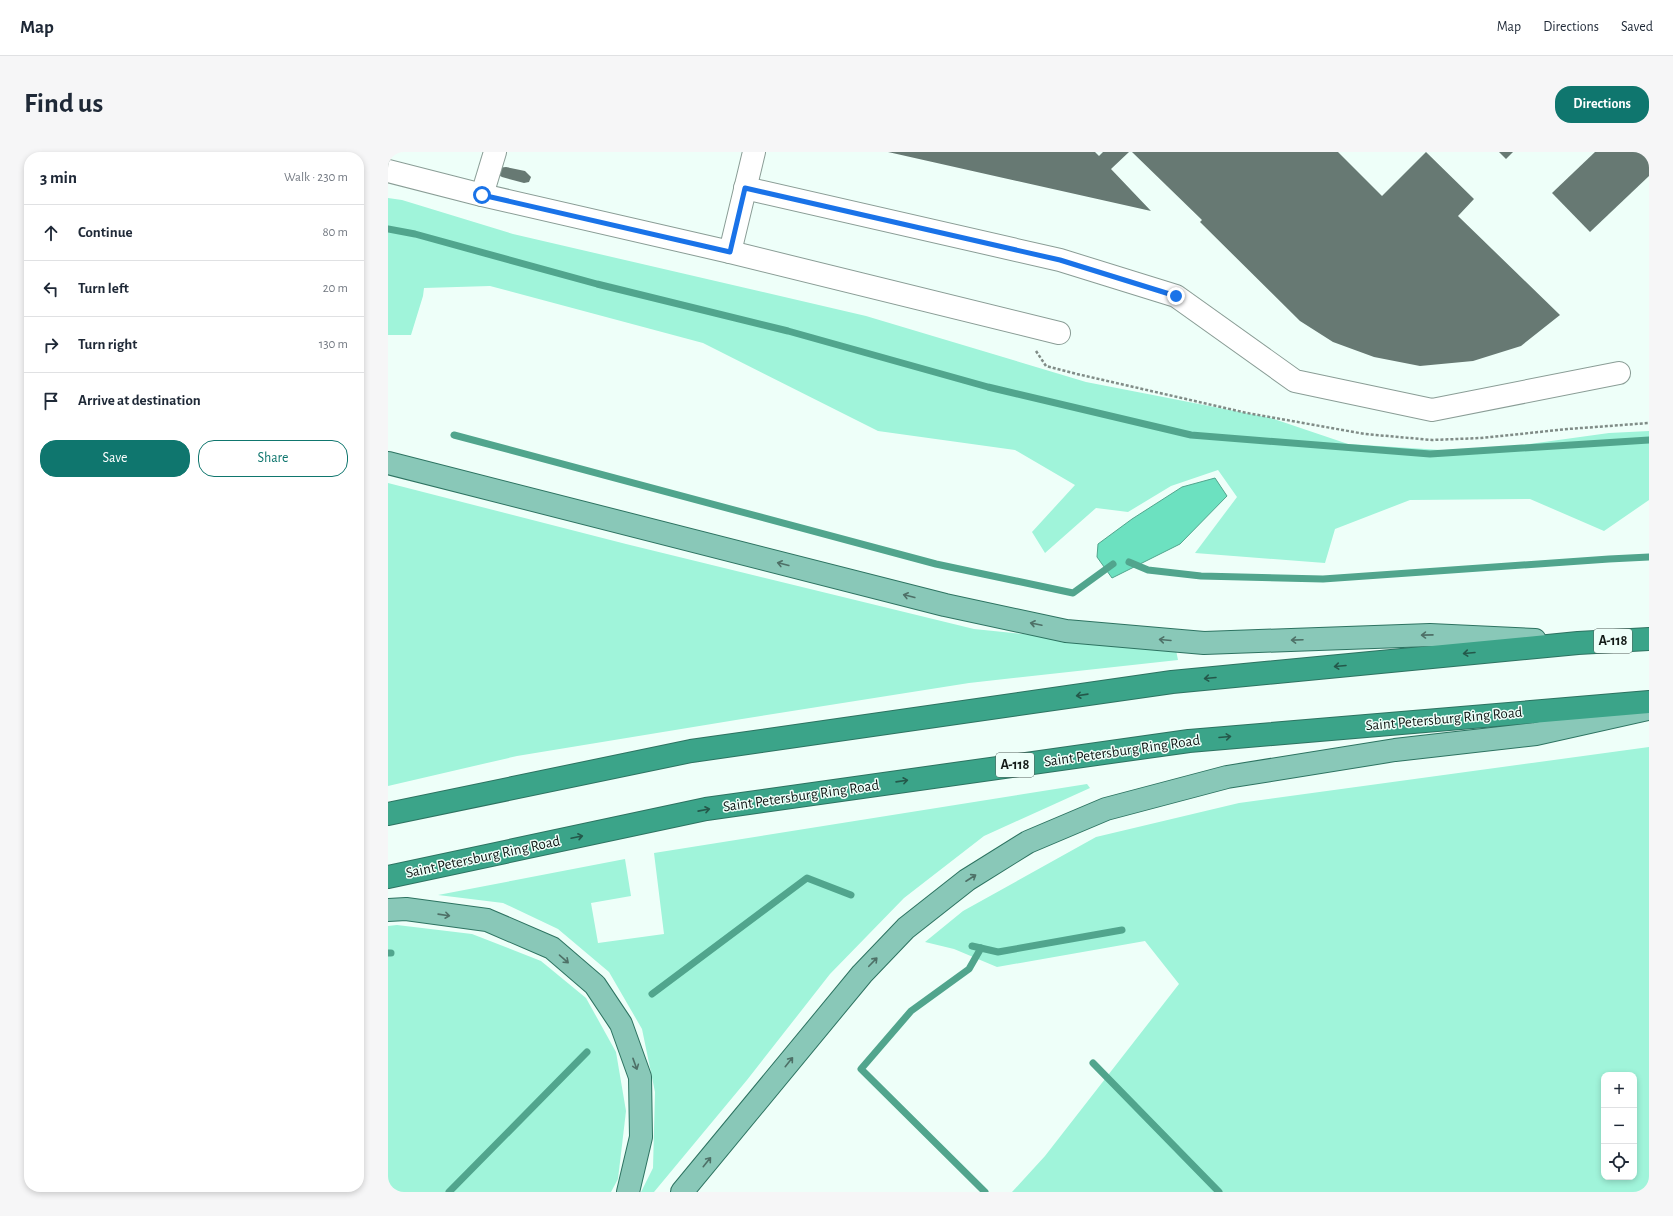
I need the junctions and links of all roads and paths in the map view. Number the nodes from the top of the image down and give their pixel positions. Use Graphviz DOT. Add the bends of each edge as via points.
graph roads {
  1 [pos="495,152"];
  2 [pos="754,152"];
  3 [pos="388,171"];
  4 [pos="745,188"];
  5 [pos="482,195"];
  6 [pos="730,252"];
  7 [pos="1059,333"];
  8 [pos="1619,373"];
  9 [pos="388,462"];
  10 [pos="1649,639"];
  11 [pos="1578,643"];
  12 [pos="1649,702"];
  13 [pos="1649,709"];
  14 [pos="388,814"];
  15 [pos="388,877"];
  16 [pos="388,910"];
  17 [pos="628,1192"];
  18 [pos="682,1192"];
  1 -- 5 [label="lane"];
  2 -- 4 [label="lane"];
  3 -- 5 [label="lane"];
  4 -- 6 [label="lane"];
  4 -- 8 [label="lane" via="1060,260 1176,296 1294,381 1432,410"];
  5 -- 6 [label="lane"];
  6 -- 7 [label="lane"];
  11 -- 9 [label="main road, one-way" via="1430,635 1204,643 1066,630 938,603"];
  10 -- 11 [label="highway, А-118"];
  11 -- 14 [label="highway, А-118, one-way" via="1172,682 691,751"];
  15 -- 12 [label="highway, Saint Petersburg Ring Road / А-118, one-way" via="706,809 1189,740"];
  18 -- 13 [label="main road, one-way" via="862,974 906,928 967,880 1028,842 1106,808 1227,777 1395,750 1536,734"];
  16 -- 17 [label="main road, one-way" via="406,909 486,920 552,948 595,985 621,1024 640,1077 642,1137"];
}
